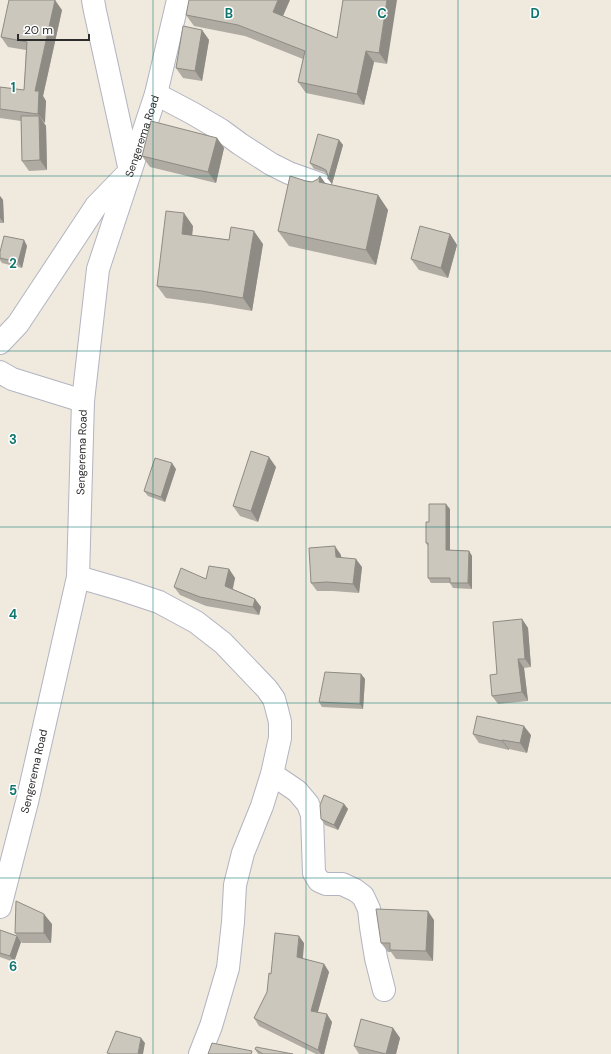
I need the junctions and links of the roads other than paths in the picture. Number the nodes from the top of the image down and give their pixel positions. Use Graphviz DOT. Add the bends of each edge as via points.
graph roads {
  1 [pos="93,0"];
  2 [pos="178,0"];
  3 [pos="156,94"];
  4 [pos="130,171"];
  5 [pos="320,184"];
  6 [pos="0,343"];
  7 [pos="0,372"];
  8 [pos="83,401"];
  9 [pos="78,577"];
  10 [pos="272,774"];
  11 [pos="0,907"];
  12 [pos="384,990"];
  13 [pos="200,1054"];
  1 -- 4 [label="street"];
  2 -- 3 [label="street, Sengerema Road"];
  3 -- 4 [label="street, Sengerema Road"];
  3 -- 5 [label="street" via="221,130 271,164"];
  4 -- 6 [label="street" via="96,206 18,324"];
  4 -- 8 [label="street, Sengerema Road" via="98,269"];
  7 -- 8 [label="street" via="12,379"];
  8 -- 9 [label="street, Sengerema Road"];
  9 -- 10 [label="street" via="159,602 196,622 223,643 252,672 274,699 280,722 280,738"];
  9 -- 11 [label="street, Sengerema Road" via="27,802"];
  10 -- 12 [label="street" via="298,791 308,804 312,814 314,873 319,881 326,884 342,884 363,896 369,909"];
  10 -- 13 [label="street" via="234,885 228,968"];
}
